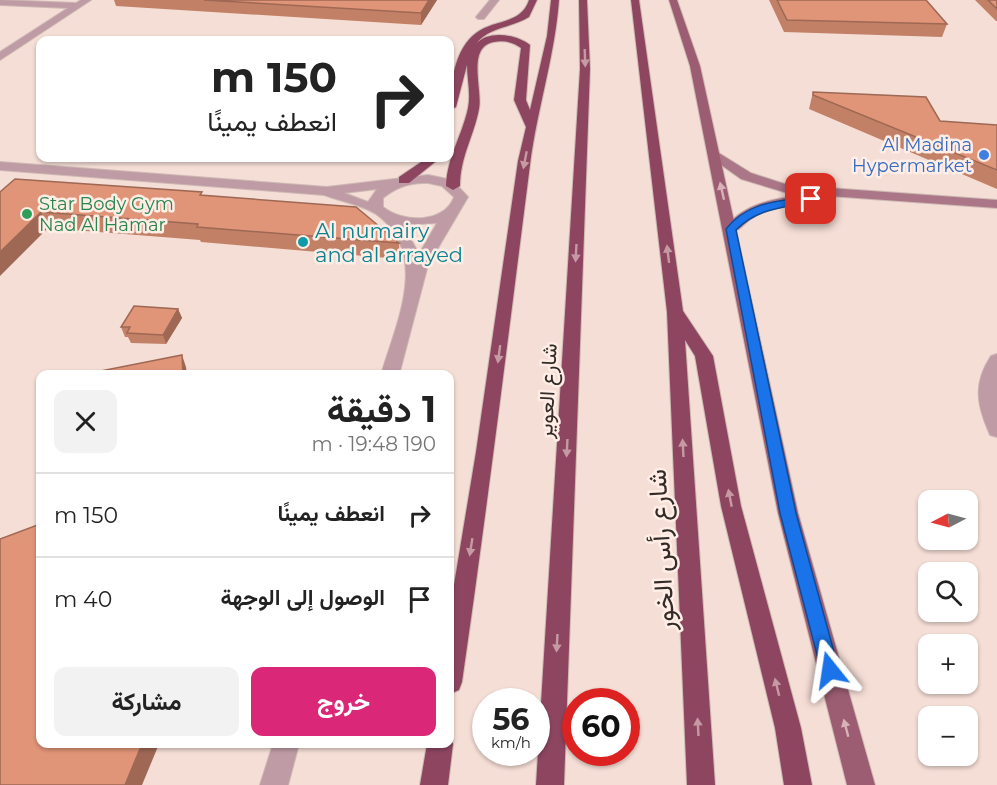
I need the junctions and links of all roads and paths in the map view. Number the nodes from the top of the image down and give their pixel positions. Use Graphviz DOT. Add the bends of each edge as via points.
graph roads {
  1 [pos="87,0"];
  2 [pos="495,0"];
  3 [pos="533,0"];
  4 [pos="555,0"];
  5 [pos="583,0"];
  6 [pos="635,0"];
  7 [pos="673,0"];
  8 [pos="0,2"];
  9 [pos="77,6"];
  10 [pos="481,17"];
  11 [pos="0,57"];
  12 [pos="454,95"];
  13 [pos="532,128"];
  14 [pos="714,154"];
  15 [pos="428,162"];
  16 [pos="0,166"];
  17 [pos="400,182"];
  18 [pos="453,186"];
  19 [pos="327,191"];
  20 [pos="997,204"];
  21 [pos="382,212"];
  22 [pos="450,213"];
  23 [pos="997,213"];
  24 [pos="731,229"];
  25 [pos="414,284"];
  26 [pos="675,312"];
  27 [pos="997,360"];
  28 [pos="391,370"];
  29 [pos="997,430"];
  30 [pos="454,656"];
  31 [pos="285,748"];
  32 [pos="439,748"];
  33 [pos="274,785"];
  34 [pos="434,785"];
  35 [pos="550,785"];
  36 [pos="701,785"];
  37 [pos="798,785"];
  38 [pos="861,785"];
  1 -- 9 [label="street"];
  2 -- 10 [label="street"];
  3 -- 12 [label="highway" via="524,16 472,41"];
  4 -- 13 [label="highway" via="552,36"];
  5 -- 35 [label="highway, شارع العوير, one-way" via="585,69"];
  26 -- 6 [label="highway, one-way"];
  7 -- 14 [label="main road" via="691,51"];
  8 -- 9 [label="street"];
  9 -- 11 [label="street"];
  13 -- 18 [label="highway" via="520,100 526,47 508,39 483,42 471,68 474,109 455,156"];
  13 -- 30 [label="highway, one-way" via="524,161 486,452"];
  14 -- 20 [label="street" via="746,176 787,189"];
  24 -- 14 [label="main road, one-way"];
  15 -- 17 [label="highway"];
  16 -- 19 [label="street"];
  17 -- 18 [label="street" via="436,180"];
  17 -- 19 [label="street"];
  17 -- 21 [label="street" via="378,195 376,202"];
  18 -- 22 [label="street" via="461,197"];
  19 -- 21 [label="street"];
  21 -- 22 [label="street" via="410,222"];
  21 -- 25 [label="street" via="410,244"];
  22 -- 25 [label="street" via="429,246"];
  23 -- 24 [label="street" via="793,200 752,211"];
  38 -- 24 [label="main road, one-way" via="788,513"];
  25 -- 28 [label="street"];
  36 -- 26 [label="highway, شارع رأس الخور, one-way"];
  37 -- 26 [label="highway, one-way" via="788,728 731,506 704,356"];
  27 -- 29 [label="street" via="989,370 985,388 987,408"];
  31 -- 33 [label="street"];
  32 -- 34 [label="highway"];
}
